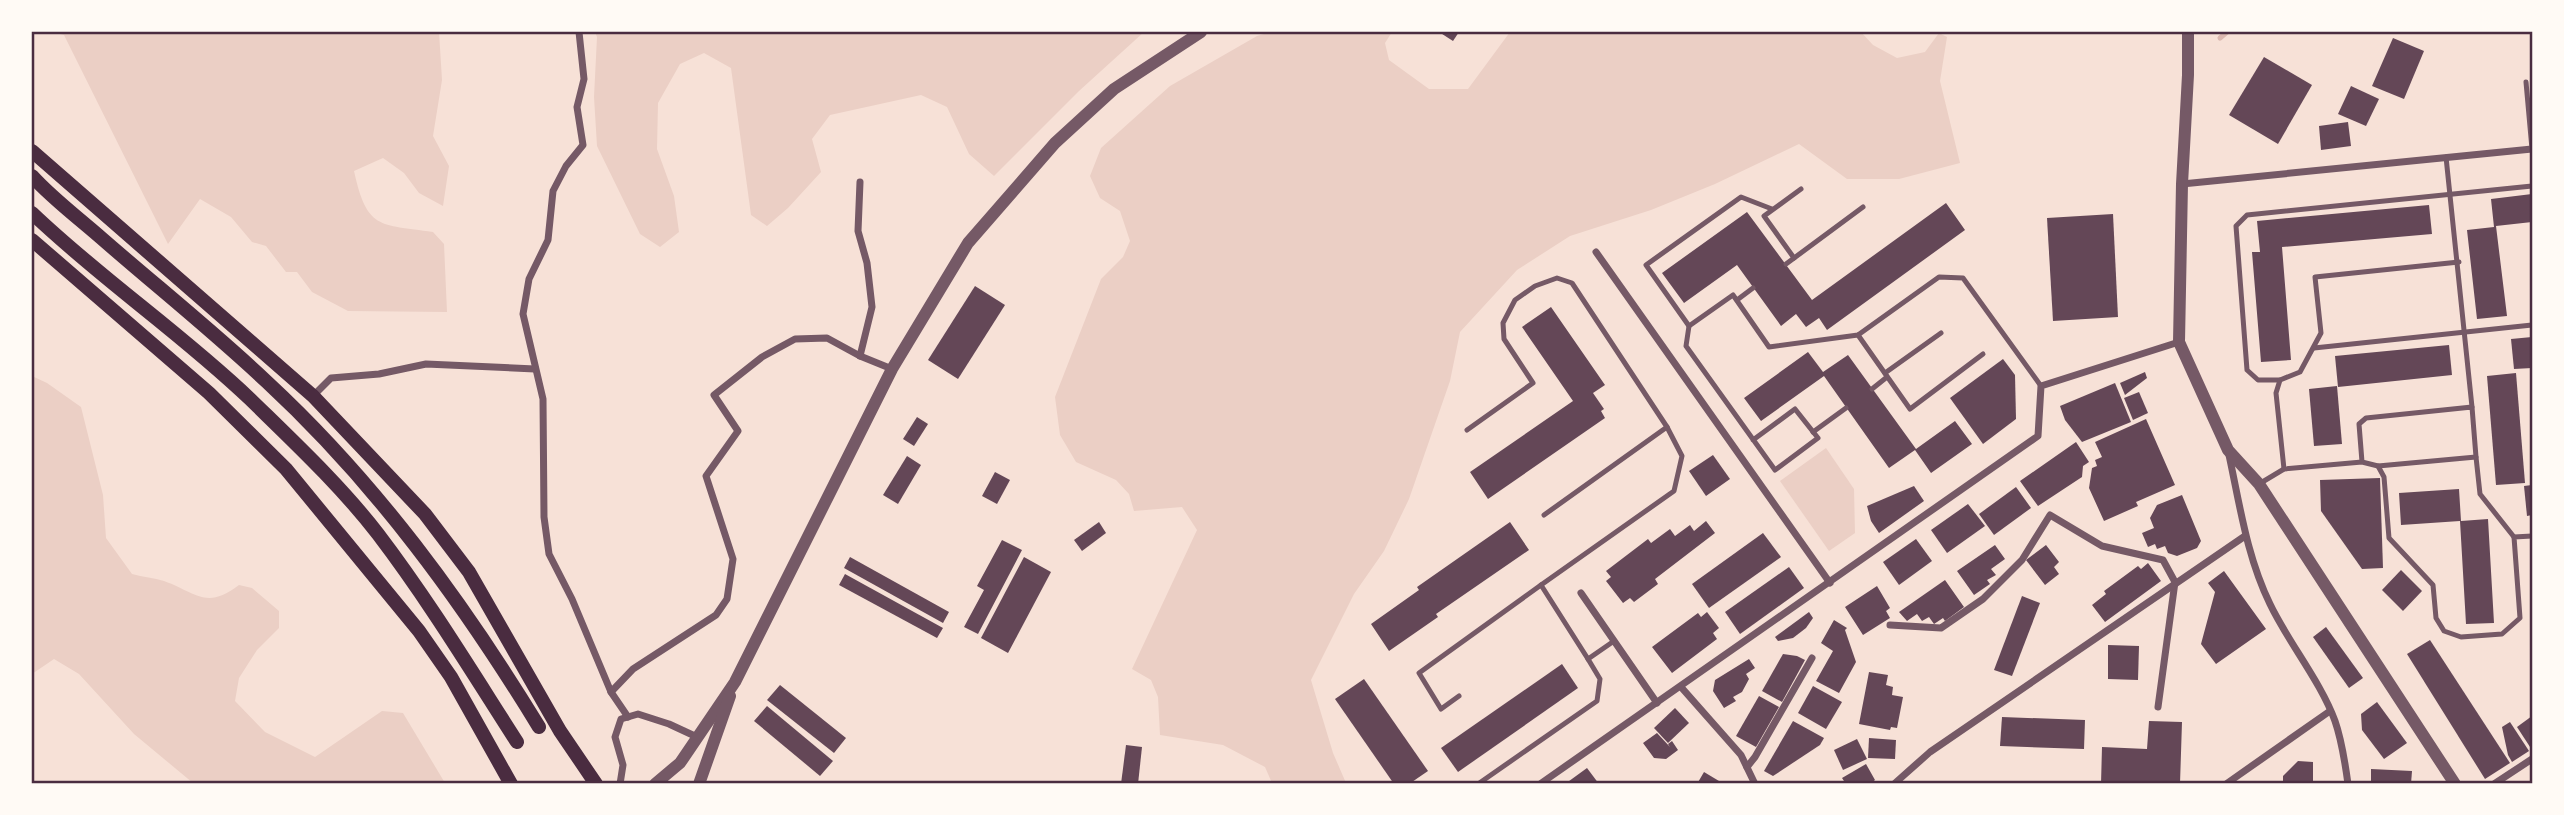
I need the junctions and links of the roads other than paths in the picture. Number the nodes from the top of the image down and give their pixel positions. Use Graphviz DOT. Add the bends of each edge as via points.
graph roads {
  1 [pos="579,32"];
  2 [pos="1201,32"];
  3 [pos="2188,32"];
  4 [pos="2526,82"];
  5 [pos="2532,149"];
  6 [pos="32,151"];
  7 [pos="2446,157"];
  8 [pos="32,176"];
  9 [pos="860,182"];
  10 [pos="2182,184"];
  11 [pos="2532,186"];
  12 [pos="1801,189"];
  13 [pos="2450,196"];
  14 [pos="1863,207"];
  15 [pos="1772,209"];
  16 [pos="32,213"];
  17 [pos="32,240"];
  18 [pos="1596,251"];
  19 [pos="1794,258"];
  20 [pos="2459,262"];
  21 [pos="1786,264"];
  22 [pos="1753,288"];
  23 [pos="1737,300"];
  24 [pos="2532,325"];
  25 [pos="1689,326"];
  26 [pos="1941,333"];
  27 [pos="2465,333"];
  28 [pos="1857,335"];
  29 [pos="2179,342"];
  30 [pos="2314,348"];
  31 [pos="1983,354"];
  32 [pos="860,356"];
  33 [pos="535,369"];
  34 [pos="892,369"];
  35 [pos="1886,375"];
  36 [pos="2280,380"];
  37 [pos="2041,386"];
  38 [pos="1872,389"];
  39 [pos="313,396"];
  40 [pos="2472,407"];
  41 [pos="1846,408"];
  42 [pos="1667,427"];
  43 [pos="1467,430"];
  44 [pos="1813,432"];
  45 [pos="1753,440"];
  46 [pos="2228,450"];
  47 [pos="2476,457"];
  48 [pos="2362,463"];
  49 [pos="2378,466"];
  50 [pos="2284,469"];
  51 [pos="2259,484"];
  52 [pos="1544,515"];
  53 [pos="2245,536"];
  54 [pos="2532,536"];
  55 [pos="2514,537"];
  56 [pos="2175,582"];
  57 [pos="1830,583"];
  58 [pos="1541,585"];
  59 [pos="1581,593"];
  60 [pos="1890,625"];
  61 [pos="1614,641"];
  62 [pos="1812,658"];
  63 [pos="1588,659"];
  64 [pos="734,682"];
  65 [pos="1681,687"];
  66 [pos="611,692"];
  67 [pos="1459,696"];
  68 [pos="1657,703"];
  69 [pos="2158,707"];
  70 [pos="2330,711"];
  71 [pos="628,717"];
  72 [pos="540,727"];
  73 [pos="697,737"];
  74 [pos="517,742"];
  75 [pos="2532,759"];
  76 [pos="1747,767"];
  77 [pos="511,783"];
  78 [pos="596,783"];
  79 [pos="620,783"];
  80 [pos="655,783"];
  81 [pos="699,783"];
  82 [pos="1478,783"];
  83 [pos="1540,783"];
  84 [pos="1755,783"];
  85 [pos="1894,783"];
  86 [pos="2226,783"];
  87 [pos="2348,783"];
  88 [pos="2455,783"];
  89 [pos="2494,783"];
  1 -- 33 [label="street" via="584,79 577,107 583,145 553,191 548,240 529,279 523,314"];
  2 -- 34 [label="street" via="1114,89 1055,143 968,243"];
  3 -- 10 [label="street"];
  4 -- 5 [label="lane"];
  5 -- 7 [label="street"];
  6 -- 39 [label="main road"];
  7 -- 10 [label="street"];
  7 -- 13 [label="lane"];
  8 -- 72 [label="main road" via="266,381 356,472 448,588"];
  9 -- 32 [label="street" via="858,231 873,307"];
  10 -- 29 [label="street"];
  11 -- 13 [label="lane"];
  12 -- 15 [label="lane"];
  13 -- 20 [label="lane"];
  13 -- 36 [label="lane" via="2247,215 2236,226 2247,370 2258,380"];
  14 -- 19 [label="lane"];
  15 -- 19 [label="lane" via="1763,215"];
  15 -- 25 [label="lane" via="1741,197 1646,265"];
  16 -- 74 [label="main road" via="166,325 313,462 376,532 430,605"];
  17 -- 77 [label="main road" via="209,393 286,470 419,631 451,677"];
  18 -- 57 [label="street"];
  19 -- 21 [label="lane"];
  20 -- 27 [label="lane"];
  20 -- 30 [label="lane" via="2315,277 2321,333"];
  22 -- 23 [label="lane"];
  23 -- 25 [label="lane" via="1733,295"];
  23 -- 28 [label="lane" via="1769,346"];
  24 -- 27 [label="lane"];
  25 -- 45 [label="lane" via="1686,346"];
  26 -- 35 [label="lane"];
  27 -- 30 [label="lane"];
  27 -- 40 [label="lane"];
  28 -- 35 [label="lane"];
  28 -- 37 [label="lane" via="1939,277 1963,278"];
  29 -- 37 [label="street"];
  29 -- 46 [label="street"];
  30 -- 36 [label="lane" via="2300,372"];
  31 -- 35 [label="lane" via="1910,409"];
  32 -- 34 [label="street"];
  32 -- 66 [label="street" via="827,338 795,339 762,357 714,395 738,431 706,476 733,559 727,599 716,615 633,669"];
  33 -- 39 [label="street" via="426,364 331,378"];
  33 -- 66 [label="street" via="543,399 544,517 549,554"];
  34 -- 64 [label="street"];
  35 -- 38 [label="lane"];
  36 -- 50 [label="lane" via="2276,393"];
  37 -- 57 [label="street" via="2038,436"];
  39 -- 78 [label="main road" via="425,514 469,572 567,742"];
  40 -- 47 [label="lane"];
  40 -- 48 [label="lane" via="2366,418 2359,424"];
  41 -- 44 [label="lane"];
  42 -- 43 [label="lane" via="1572,283 1557,278 1515,300 1503,323 1504,339 1533,383"];
  42 -- 52 [label="lane"];
  42 -- 58 [label="lane" via="1682,456 1674,491"];
  44 -- 45 [label="lane" via="1796,409"];
  44 -- 45 [label="lane" via="1818,438 1775,470"];
  46 -- 51 [label="street"];
  46 -- 53 [label="street"];
  47 -- 49 [label="lane"];
  47 -- 55 [label="lane" via="2480,494"];
  48 -- 49 [label="lane"];
  48 -- 50 [label="lane"];
  49 -- 55 [label="lane" via="2384,477 2389,538 2433,585 2436,618 2444,631 2460,637 2502,634 2520,618"];
  50 -- 51 [label="lane"];
  51 -- 88 [label="street"];
  53 -- 56 [label="street"];
  53 -- 70 [label="street" via="2271,606"];
  54 -- 55 [label="lane"];
  56 -- 60 [label="street" via="2163,560 2102,546 2050,515 2022,560 1983,599 1941,628"];
  56 -- 69 [label="street"];
  56 -- 85 [label="street" via="1930,752"];
  57 -- 65 [label="street"];
  58 -- 63 [label="lane"];
  58 -- 67 [label="lane" via="1419,673 1441,709"];
  59 -- 61 [label="street"];
  61 -- 63 [label="lane"];
  61 -- 68 [label="street"];
  62 -- 76 [label="street"];
  63 -- 82 [label="lane" via="1600,679 1597,701"];
  64 -- 73 [label="street"];
  64 -- 81 [label="street"];
  65 -- 68 [label="street"];
  65 -- 76 [label="street"];
  66 -- 71 [label="street"];
  68 -- 83 [label="street"];
  70 -- 86 [label="street"];
  70 -- 87 [label="street"];
  71 -- 73 [label="street" via="638,715"];
  71 -- 79 [label="street" via="621,719 615,737 623,765"];
  73 -- 80 [label="street" via="680,763"];
  75 -- 89 [label="street"];
  76 -- 84 [label="street"];
}
